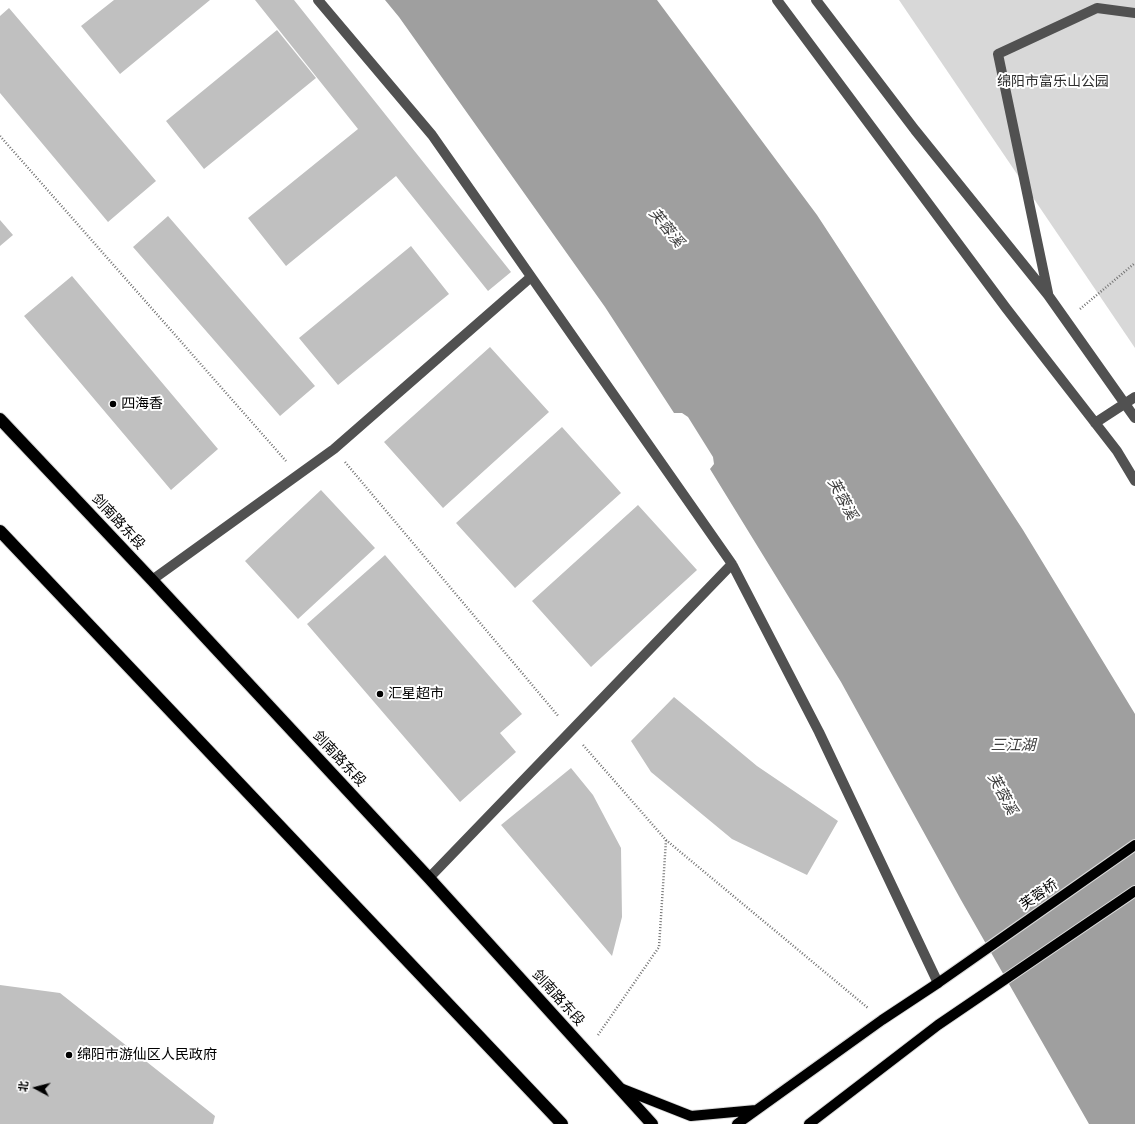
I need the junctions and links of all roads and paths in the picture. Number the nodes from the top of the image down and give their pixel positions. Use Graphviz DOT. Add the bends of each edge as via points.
graph roads {
  1 [pos="318,0"];
  2 [pos="777,0"];
  3 [pos="816,0"];
  4 [pos="1135,13"];
  5 [pos="0,136"];
  6 [pos="1135,263"];
  7 [pos="531,277"];
  8 [pos="1048,295"];
  9 [pos="1066,320"];
  10 [pos="1135,397"];
  11 [pos="1125,404"];
  12 [pos="1135,418"];
  13 [pos="0,419"];
  14 [pos="1095,423"];
  15 [pos="334,449"];
  16 [pos="298,475"];
  17 [pos="1135,481"];
  18 [pos="0,531"];
  19 [pos="732,564"];
  20 [pos="152,580"];
  21 [pos="571,731"];
  22 [pos="666,840"];
  23 [pos="1135,845"];
  24 [pos="429,878"];
  25 [pos="1135,891"];
  26 [pos="938,983"];
  27 [pos="882,1020"];
  28 [pos="586,1052"];
  29 [pos="618,1087"];
  30 [pos="756,1110"];
  31 [pos="562,1124"];
  32 [pos="652,1124"];
  33 [pos="737,1124"];
  34 [pos="809,1124"];
  1 -- 7 [label="street" via="432,134"];
  2 -- 14 [label="street" via="1006,308"];
  3 -- 8 [label="street" via="914,130"];
  4 -- 8 [label="street" via="1097,8 998,54"];
  5 -- 16 [label="path"];
  6 -- 9 [label="path"];
  7 -- 15 [label="street"];
  7 -- 19 [label="street"];
  8 -- 9 [label="street"];
  9 -- 11 [label="street"];
  10 -- 11 [label="street"];
  11 -- 12 [label="street"];
  11 -- 14 [label="street"];
  13 -- 20 [label="highway, 剑南路东段"];
  14 -- 17 [label="street" via="1117,451"];
  15 -- 16 [label="street"];
  15 -- 21 [label="path"];
  16 -- 20 [label="street"];
  18 -- 31 [label="highway"];
  19 -- 21 [label="street"];
  19 -- 26 [label="street" via="819,732"];
  20 -- 24 [label="highway, 剑南路东段"];
  21 -- 22 [label="path"];
  21 -- 24 [label="street"];
  22 -- 27 [label="path"];
  22 -- 28 [label="path" via="659,947"];
  23 -- 26 [label="main road, 芙蓉桥"];
  24 -- 28 [label="highway, 剑南路东段"];
  25 -- 34 [label="main road" via="938,1025"];
  26 -- 27 [label="main road, 芙蓉桥"];
  27 -- 30 [label="main road, 芙蓉桥"];
  28 -- 29 [label="highway, 剑南路东段"];
  29 -- 30 [label="main road" via="691,1116"];
  29 -- 32 [label="highway, 剑南路东段"];
  30 -- 33 [label="main road, 芙蓉桥"];
}
